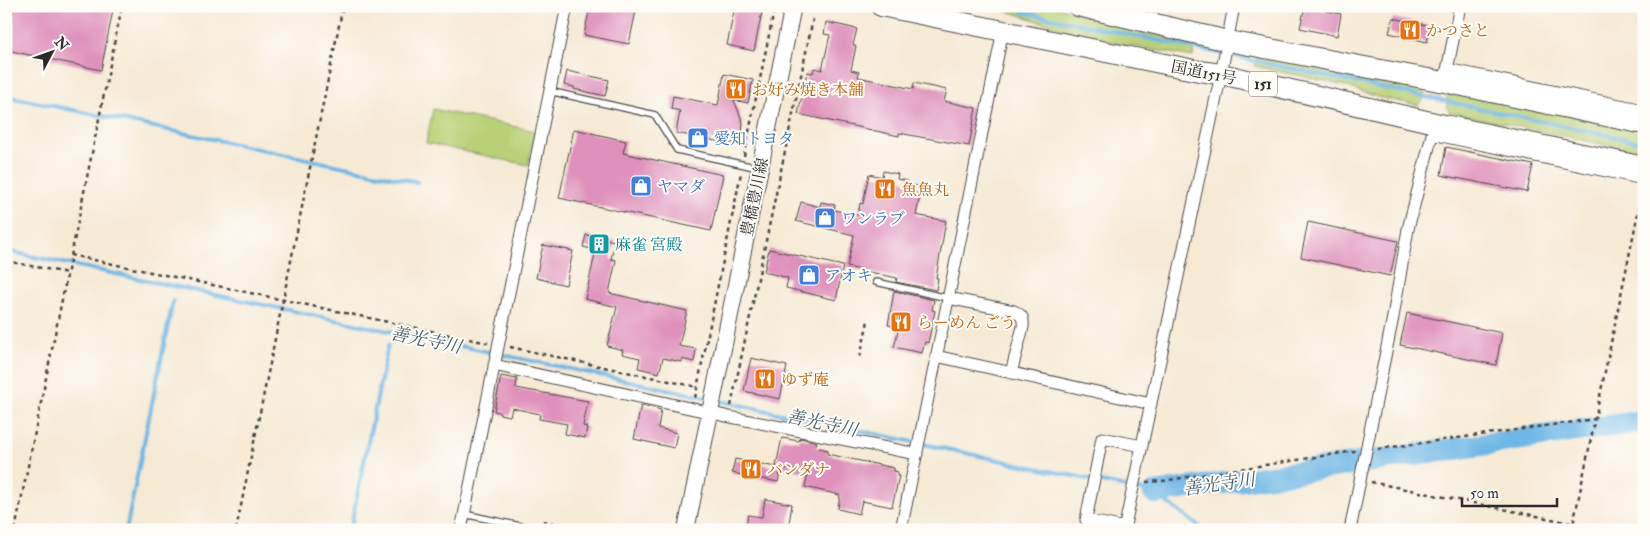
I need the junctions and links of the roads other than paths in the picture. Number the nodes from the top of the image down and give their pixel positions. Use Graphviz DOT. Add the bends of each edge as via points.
graph roads {
  1 [pos="567,6"];
  2 [pos="792,6"];
  3 [pos="881,6"];
  4 [pos="1078,6"];
  5 [pos="1234,6"];
  6 [pos="1460,6"];
  7 [pos="1003,30"];
  8 [pos="1228,41"];
  9 [pos="1221,74"];
  10 [pos="1446,75"];
  11 [pos="549,91"];
  12 [pos="1644,110"];
  13 [pos="1644,124"];
  14 [pos="1434,128"];
  15 [pos="1644,167"];
  16 [pos="760,168"];
  17 [pos="1644,179"];
  18 [pos="876,282"];
  19 [pos="948,298"];
  20 [pos="496,354"];
  21 [pos="936,356"];
  22 [pos="1011,373"];
  23 [pos="1151,404"];
  24 [pos="710,409"];
  25 [pos="1142,446"];
  26 [pos="917,450"];
  27 [pos="464,514"];
  28 [pos="1124,529"];
  29 [pos="461,530"];
  30 [pos="539,530"];
  31 [pos="686,530"];
  32 [pos="901,530"];
  33 [pos="1350,530"];
  1 -- 11 [label="street"];
  2 -- 16 [label="main road, 豊橋豊川線"];
  3 -- 7 [label="highway, 国道151号 / 151"];
  4 -- 8 [label="highway, 151"];
  5 -- 8 [label="street"];
  6 -- 10 [label="street"];
  7 -- 9 [label="highway, 国道151号 / 151"];
  7 -- 19 [label="street"];
  8 -- 9 [label="street"];
  8 -- 10 [label="highway, 151"];
  9 -- 14 [label="highway, 国道151号 / 151"];
  9 -- 23 [label="street"];
  10 -- 12 [label="street"];
  10 -- 13 [label="highway, 151"];
  11 -- 16 [label="lane" via="655,115 677,150"];
  11 -- 20 [label="street"];
  14 -- 15 [label="highway, 国道151号 / 151"];
  14 -- 17 [label="street"];
  14 -- 33 [label="street" via="1408,229"];
  16 -- 24 [label="main road, 豊橋豊川線"];
  18 -- 19 [label="lane"];
  19 -- 21 [label="street"];
  19 -- 22 [label="street" via="1021,315 1023,327"];
  20 -- 24 [label="street"];
  20 -- 27 [label="street"];
  21 -- 22 [label="street"];
  21 -- 26 [label="street"];
  22 -- 23 [label="street"];
  23 -- 25 [label="street"];
  24 -- 26 [label="street"];
  24 -- 31 [label="main road"];
  25 -- 28 [label="street"];
  25 -- 28 [label="street" via="1102,438 1086,520"];
  26 -- 32 [label="street"];
  27 -- 29 [label="street"];
  27 -- 30 [label="lane"];
}
